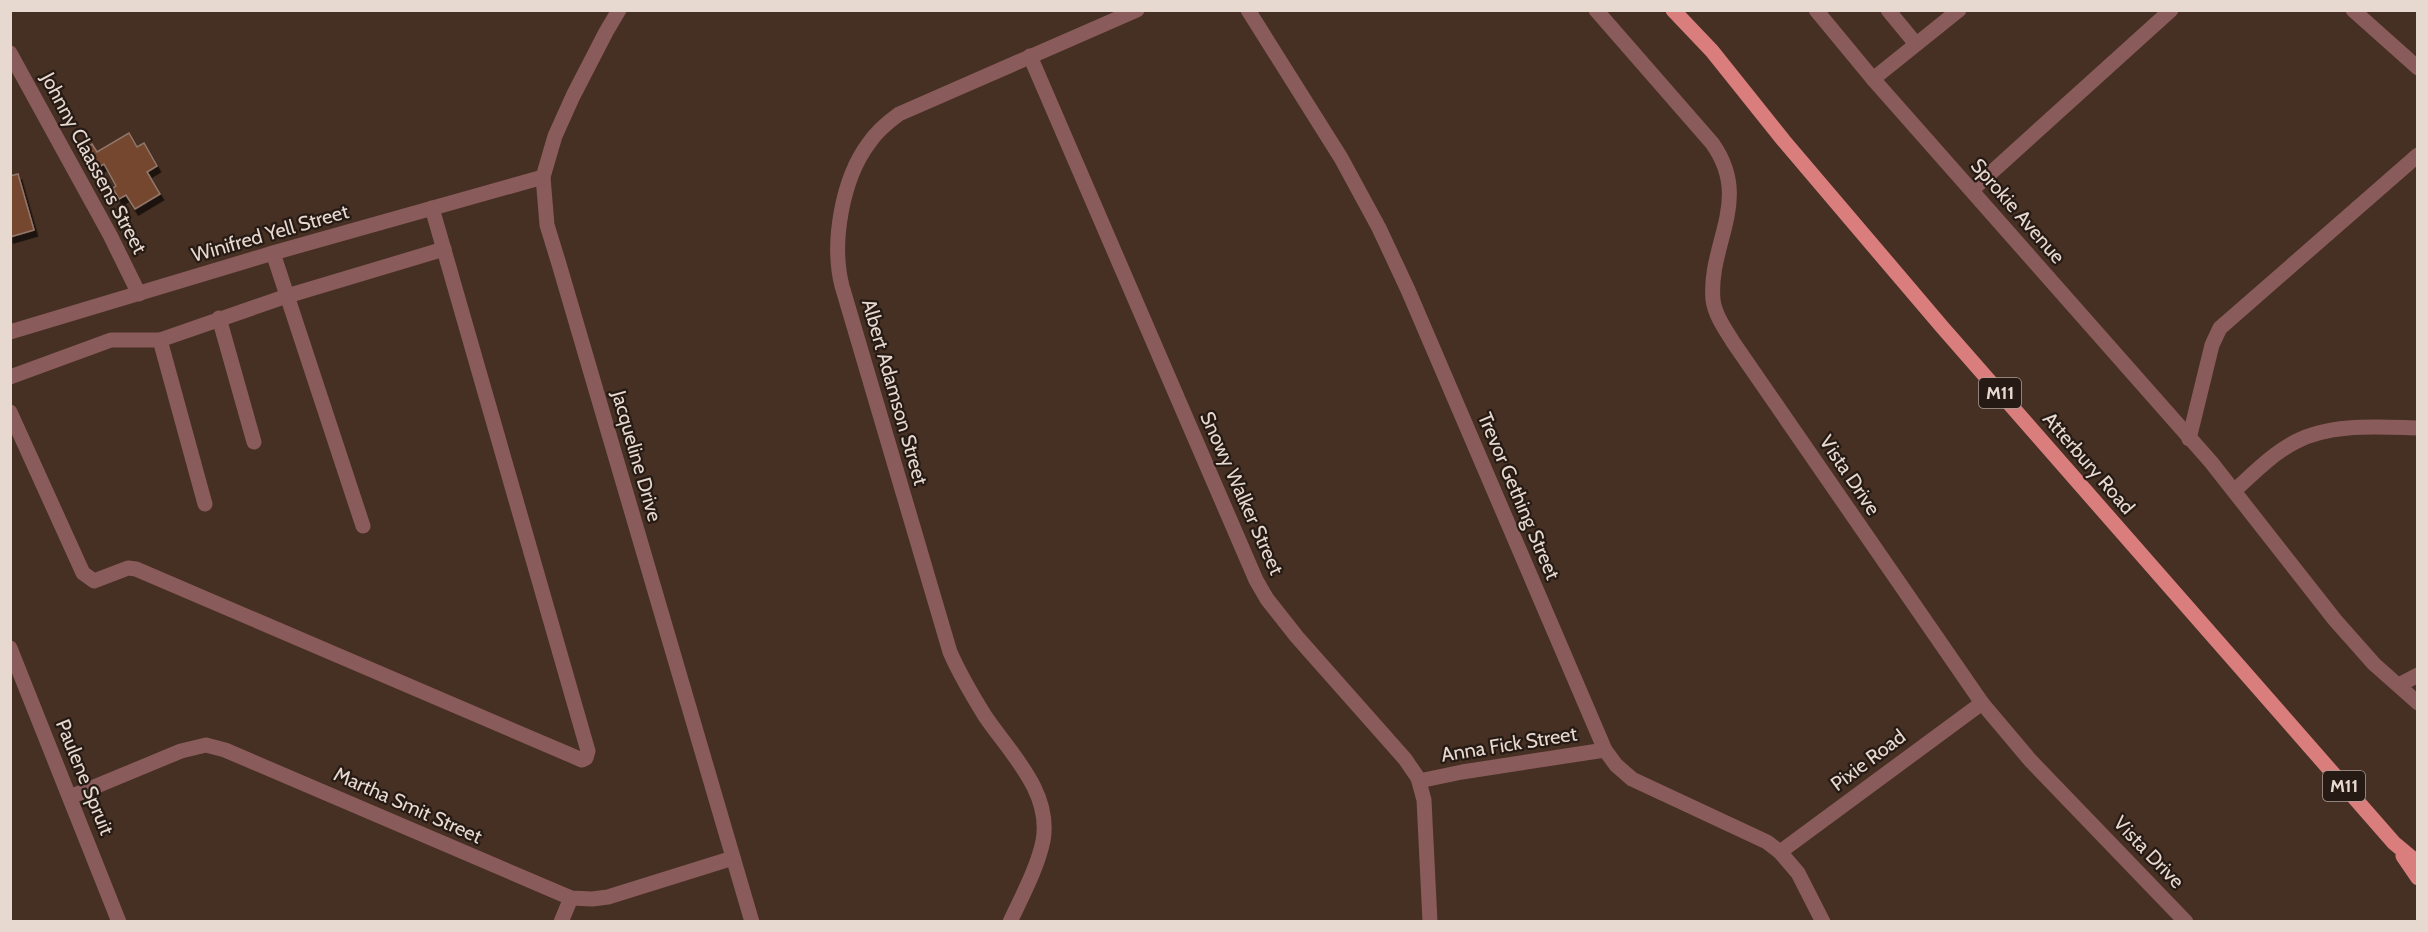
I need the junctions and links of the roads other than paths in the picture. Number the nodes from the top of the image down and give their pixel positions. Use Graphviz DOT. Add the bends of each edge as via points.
graph roads {
  1 [pos="619,10"];
  2 [pos="1137,10"];
  3 [pos="1248,10"];
  4 [pos="1596,10"];
  5 [pos="1673,10"];
  6 [pos="1688,10"];
  7 [pos="1816,10"];
  8 [pos="1888,10"];
  9 [pos="1959,10"];
  10 [pos="2171,10"];
  11 [pos="2353,10"];
  12 [pos="1916,44"];
  13 [pos="1712,51"];
  14 [pos="10,53"];
  15 [pos="1030,56"];
  16 [pos="2418,68"];
  17 [pos="1873,79"];
  18 [pos="2418,155"];
  19 [pos="543,177"];
  20 [pos="1972,190"];
  21 [pos="432,208"];
  22 [pos="444,249"];
  23 [pos="273,253"];
  24 [pos="139,294"];
  25 [pos="287,296"];
  26 [pos="219,318"];
  27 [pos="10,332"];
  28 [pos="160,340"];
  29 [pos="10,377"];
  30 [pos="10,412"];
  31 [pos="2418,428"];
  32 [pos="2189,439"];
  33 [pos="254,442"];
  34 [pos="2234,491"];
  35 [pos="205,504"];
  36 [pos="363,526"];
  37 [pos="10,648"];
  38 [pos="2418,675"];
  39 [pos="2399,685"];
  40 [pos="1982,703"];
  41 [pos="2418,703"];
  42 [pos="1605,750"];
  43 [pos="1419,781"];
  44 [pos="70,797"];
  45 [pos="2394,843"];
  46 [pos="1780,852"];
  47 [pos="733,858"];
  48 [pos="2418,863"];
  49 [pos="2418,878"];
  50 [pos="572,898"];
  51 [pos="119,921"];
  52 [pos="561,921"];
  53 [pos="752,921"];
  54 [pos="1010,921"];
  55 [pos="1430,921"];
  56 [pos="1823,921"];
  57 [pos="2187,921"];
  1 -- 19 [label="street, Jacqueline Drive" via="573,96"];
  2 -- 15 [label="street, Albert Adamson Street"];
  3 -- 42 [label="street, Trevor Gething Street" via="1322,126 1379,228"];
  4 -- 40 [label="street, Vista Drive" via="1712,144 1726,168 1729,199 1713,300 1724,328"];
  5 -- 13 [label="main road, Atterbury Road / M11"];
  6 -- 13 [label="main road, Atterbury Road / M11"];
  7 -- 17 [label="street, Sprokie Avenue"];
  8 -- 12 [label="street"];
  9 -- 12 [label="street"];
  10 -- 20 [label="street"];
  11 -- 16 [label="street"];
  12 -- 17 [label="street"];
  13 -- 45 [label="main road, Atterbury Road / M11" via="1943,328"];
  14 -- 24 [label="street, Johnny Claassens Street"];
  15 -- 43 [label="street, Snowy Walker Street" via="1253,574 1297,637 1405,759"];
  15 -- 54 [label="street, Albert Adamson Street" via="906,110 880,130 867,145 854,172 841,214 836,251 847,305 950,652 973,697 1035,787 1041,806 1044,829 1040,851"];
  17 -- 20 [label="street, Sprokie Avenue"];
  18 -- 32 [label="street" via="2220,328 2212,345"];
  19 -- 21 [label="street, Winifred Yell Street"];
  19 -- 47 [label="street, Jacqueline Drive" via="547,225"];
  20 -- 32 [label="street, Sprokie Avenue"];
  21 -- 22 [label="street"];
  21 -- 23 [label="street, Winifred Yell Street"];
  22 -- 25 [label="street"];
  22 -- 30 [label="street" via="588,751 582,760 136,569 128,568 94,581 87,578"];
  23 -- 24 [label="street, Winifred Yell Street"];
  23 -- 25 [label="street"];
  24 -- 27 [label="street, Winifred Yell Street"];
  25 -- 26 [label="street"];
  25 -- 36 [label="street"];
  26 -- 28 [label="street"];
  26 -- 33 [label="street"];
  28 -- 29 [label="street" via="111,340"];
  28 -- 35 [label="street"];
  31 -- 34 [label="street" via="2339,428 2307,436 2279,452"];
  32 -- 34 [label="street, Sprokie Avenue"];
  34 -- 39 [label="street, Sprokie Avenue" via="2335,620 2374,664"];
  37 -- 44 [label="street, Paulene Spruit"];
  38 -- 39 [label="street"];
  39 -- 41 [label="street, Sprokie Avenue"];
  40 -- 46 [label="street, Pixie Road"];
  40 -- 57 [label="street, Vista Drive" via="2030,760"];
  42 -- 43 [label="street, Anna Fick Street"];
  42 -- 46 [label="street, Trevor Gething Street" via="1632,779 1755,835"];
  43 -- 55 [label="street, Snowy Walker Street" via="1424,800"];
  44 -- 50 [label="street, Martha Smit Street" via="181,751 212,746 265,765"];
  44 -- 51 [label="street, Paulene Spruit"];
  45 -- 48 [label="main road, Atterbury Road / M11"];
  45 -- 49 [label="main road, Atterbury Road / M11"];
  46 -- 56 [label="street, Trevor Gething Street" via="1798,873"];
  47 -- 50 [label="street, Martha Smit Street" via="608,897"];
  47 -- 53 [label="street, Jacqueline Drive"];
  50 -- 52 [label="street"];
}
